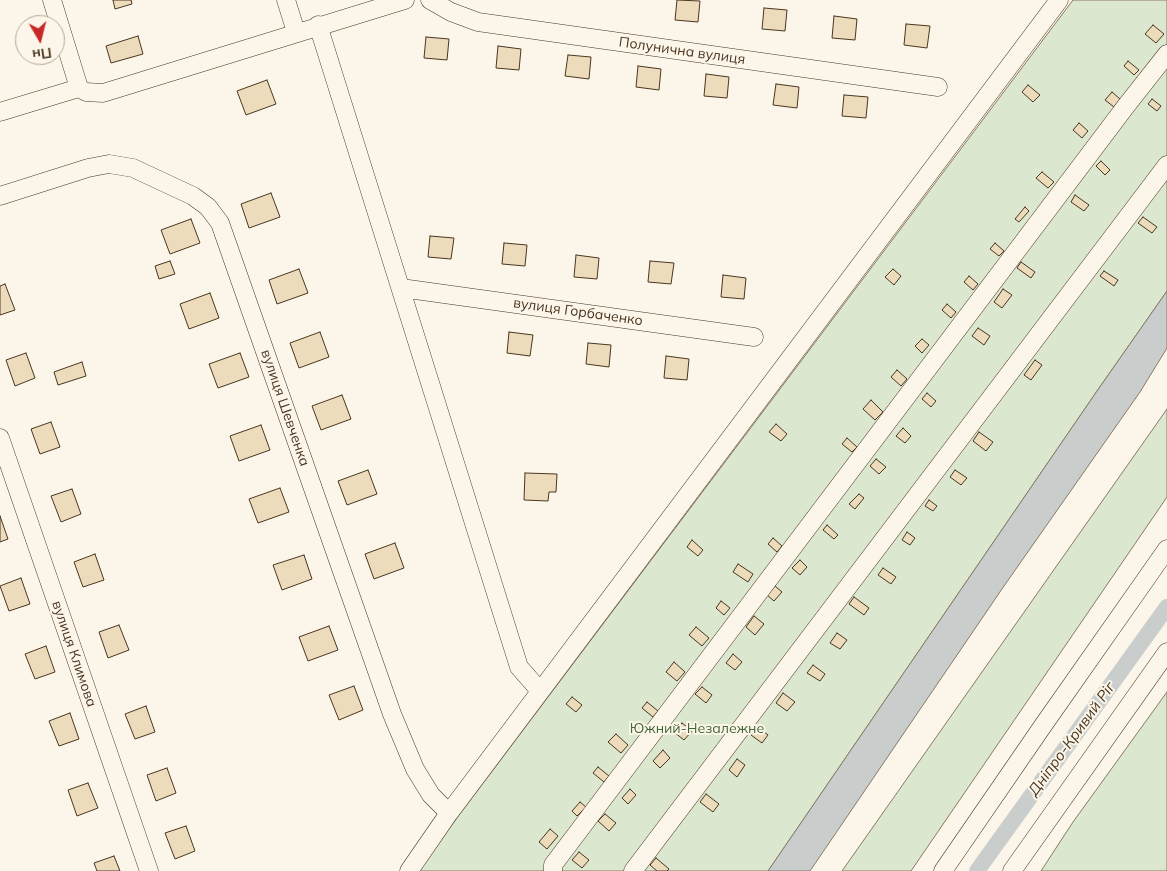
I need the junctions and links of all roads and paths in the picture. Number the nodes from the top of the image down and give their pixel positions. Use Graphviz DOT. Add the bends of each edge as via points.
graph roads {
  1 [pos="52,0"];
  2 [pos="286,0"];
  3 [pos="404,0"];
  4 [pos="430,0"];
  5 [pos="1059,0"];
  6 [pos="318,25"];
  7 [pos="296,32"];
  8 [pos="1167,54"];
  9 [pos="938,86"];
  10 [pos="79,88"];
  11 [pos="0,112"];
  12 [pos="1167,165"];
  13 [pos="0,196"];
  14 [pos="401,288"];
  15 [pos="754,337"];
  16 [pos="0,438"];
  17 [pos="1167,549"];
  18 [pos="1167,652"];
  19 [pos="540,691"];
  20 [pos="449,813"];
  21 [pos="149,871"];
  22 [pos="409,871"];
  23 [pos="553,871"];
  24 [pos="633,871"];
  25 [pos="943,871"];
  26 [pos="1012,871"];
  1 -- 10 [label="street"];
  2 -- 7 [label="street"];
  3 -- 6 [label="street"];
  4 -- 9 [label="street, Полунична вулиця" via="478,22"];
  5 -- 19 [label="street"];
  6 -- 7 [label="street"];
  6 -- 14 [label="street"];
  7 -- 10 [label="street" via="103,93"];
  8 -- 23 [label="street" via="564,849 553,865"];
  10 -- 11 [label="street"];
  12 -- 24 [label="street"];
  13 -- 20 [label="street, вулиця Шевченка" via="109,164 133,168 193,196 208,207 220,223 392,714 415,769 431,795"];
  14 -- 15 [label="street, вулиця Горбаченко"];
  14 -- 19 [label="street" via="520,666"];
  16 -- 21 [label="street, вулиця Климова"];
  17 -- 25 [label="street"];
  18 -- 26 [label="street"];
  19 -- 20 [label="street"];
  20 -- 22 [label="street"];
}
